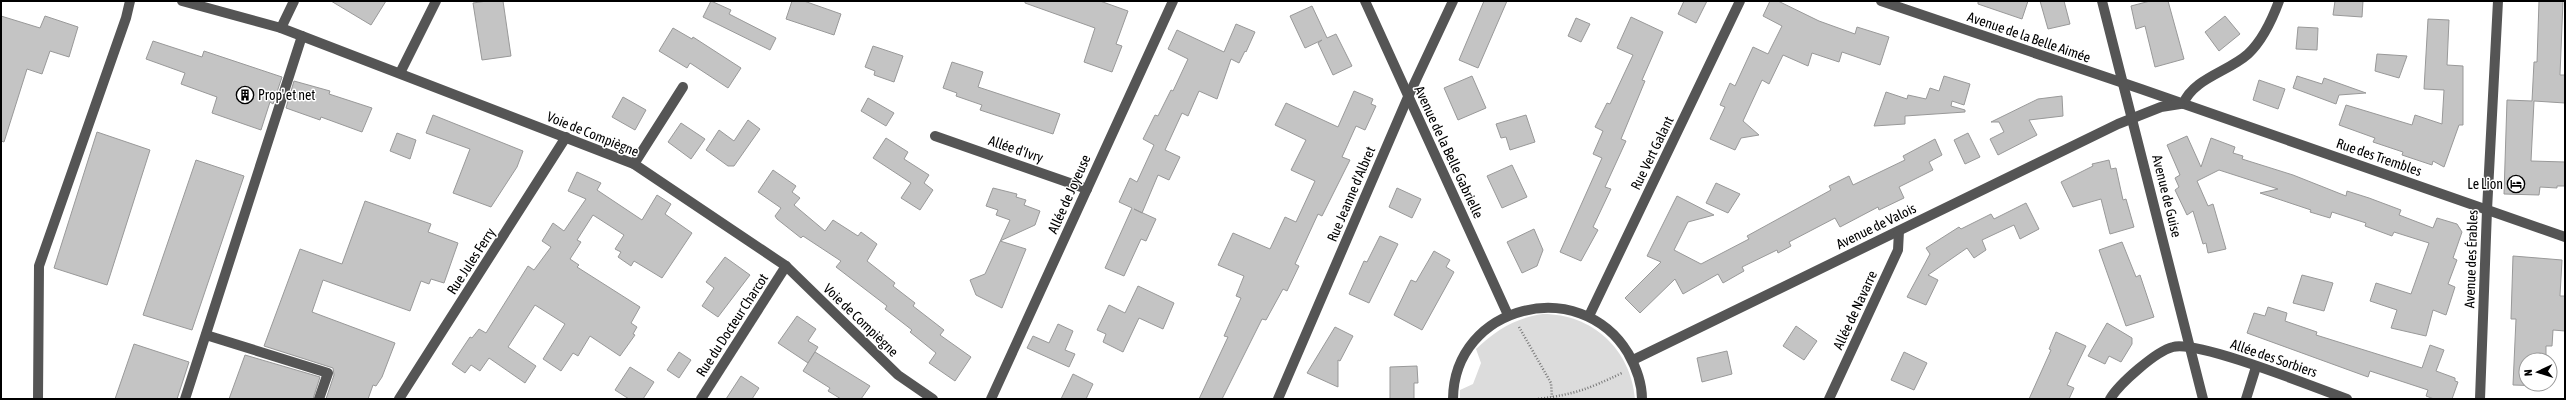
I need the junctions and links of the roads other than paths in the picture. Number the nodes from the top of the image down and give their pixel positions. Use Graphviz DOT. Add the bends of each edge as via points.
graph roads {
  1 [pos="130,1"];
  2 [pos="182,1"];
  3 [pos="294,1"];
  4 [pos="436,1"];
  5 [pos="1173,1"];
  6 [pos="1365,1"];
  7 [pos="1453,1"];
  8 [pos="1740,1"];
  9 [pos="1881,1"];
  10 [pos="2102,1"];
  11 [pos="2279,1"];
  12 [pos="2498,1"];
  13 [pos="281,28"];
  14 [pos="302,36"];
  15 [pos="400,73"];
  16 [pos="2123,83"];
  17 [pos="683,88"];
  18 [pos="1408,97"];
  19 [pos="2183,104"];
  20 [pos="2132,118"];
  21 [pos="935,136"];
  22 [pos="566,137"];
  23 [pos="634,164"];
  24 [pos="1087,189"];
  25 [pos="2487,210"];
  26 [pos="1899,230"];
  27 [pos="2565,237"];
  28 [pos="786,266"];
  29 [pos="1510,314"];
  30 [pos="1589,316"];
  31 [pos="206,335"];
  32 [pos="2190,347"];
  33 [pos="1634,363"];
  34 [pos="2256,367"];
  35 [pos="38,399"];
  36 [pos="185,399"];
  37 [pos="319,399"];
  38 [pos="398,399"];
  39 [pos="701,399"];
  40 [pos="933,399"];
  41 [pos="991,399"];
  42 [pos="1278,399"];
  43 [pos="1453,399"];
  44 [pos="1642,399"];
  45 [pos="1829,399"];
  46 [pos="2110,399"];
  47 [pos="2203,399"];
  48 [pos="2246,399"];
  49 [pos="2347,399"];
  50 [pos="2480,399"];
  1 -- 35 [label="street" via="39,266"];
  2 -- 13 [label="street, Voie de Compiègne"];
  3 -- 13 [label="street"];
  4 -- 15 [label="street"];
  5 -- 24 [label="street, Allée de Joyeuse"];
  6 -- 18 [label="street, Avenue de la Belle Gabrielle"];
  7 -- 18 [label="street, Rue Jeanne d'Albret"];
  8 -- 30 [label="street, Rue Vert Galant"];
  9 -- 16 [label="street, Avenue de la Belle Aimée"];
  10 -- 16 [label="street, Avenue de Guise"];
  11 -- 19 [label="street" via="2264,33 2249,53 2233,66 2195,87 2187,94"];
  12 -- 25 [label="street, Avenue des Érables"];
  13 -- 14 [label="street, Voie de Compiègne"];
  14 -- 15 [label="street, Voie de Compiègne"];
  14 -- 31 [label="street"];
  15 -- 22 [label="street, Voie de Compiègne"];
  16 -- 19 [label="street, Rue des Trembles"];
  16 -- 20 [label="street, Avenue de Guise"];
  17 -- 23 [label="street"];
  18 -- 29 [label="street, Avenue de la Belle Gabrielle"];
  18 -- 42 [label="street, Rue Jeanne d'Albret"];
  19 -- 20 [label="street, Rue des Trembles" via="2161,107"];
  19 -- 25 [label="street, Rue des Trembles"];
  20 -- 26 [label="street, Avenue de Valois"];
  20 -- 32 [label="street, Avenue de Guise"];
  21 -- 24 [label="street, Allée d'Ivry"];
  22 -- 23 [label="street, Voie de Compiègne"];
  22 -- 38 [label="street, Rue Jules Ferry"];
  23 -- 28 [label="street, Voie de Compiègne"];
  24 -- 41 [label="street, Allée de Joyeuse"];
  25 -- 27 [label="street, Rue des Trembles"];
  25 -- 50 [label="street, Avenue des Érables"];
  26 -- 33 [label="street, Avenue de Valois"];
  26 -- 45 [label="street, Allée de Navarre" via="1898,250"];
  28 -- 39 [label="street, Rue du Docteur Charcot"];
  28 -- 40 [label="street, Voie de Compiègne" via="898,375"];
  29 -- 30 [label="street" via="1536,308 1559,308"];
  29 -- 43 [label="street" via="1494,323 1470,347 1456,377"];
  30 -- 33 [label="street" via="1614,335"];
  31 -- 36 [label="street"];
  31 -- 37 [label="street" via="328,374"];
  32 -- 34 [label="street, Allée des Sorbiers" via="2208,350"];
  32 -- 46 [label="street, Allée des Sorbiers" via="2173,346 2162,351"];
  32 -- 47 [label="street, Avenue de Guise"];
  33 -- 44 [label="street"];
  34 -- 48 [label="street"];
  34 -- 49 [label="street, Allée des Sorbiers"];
}
